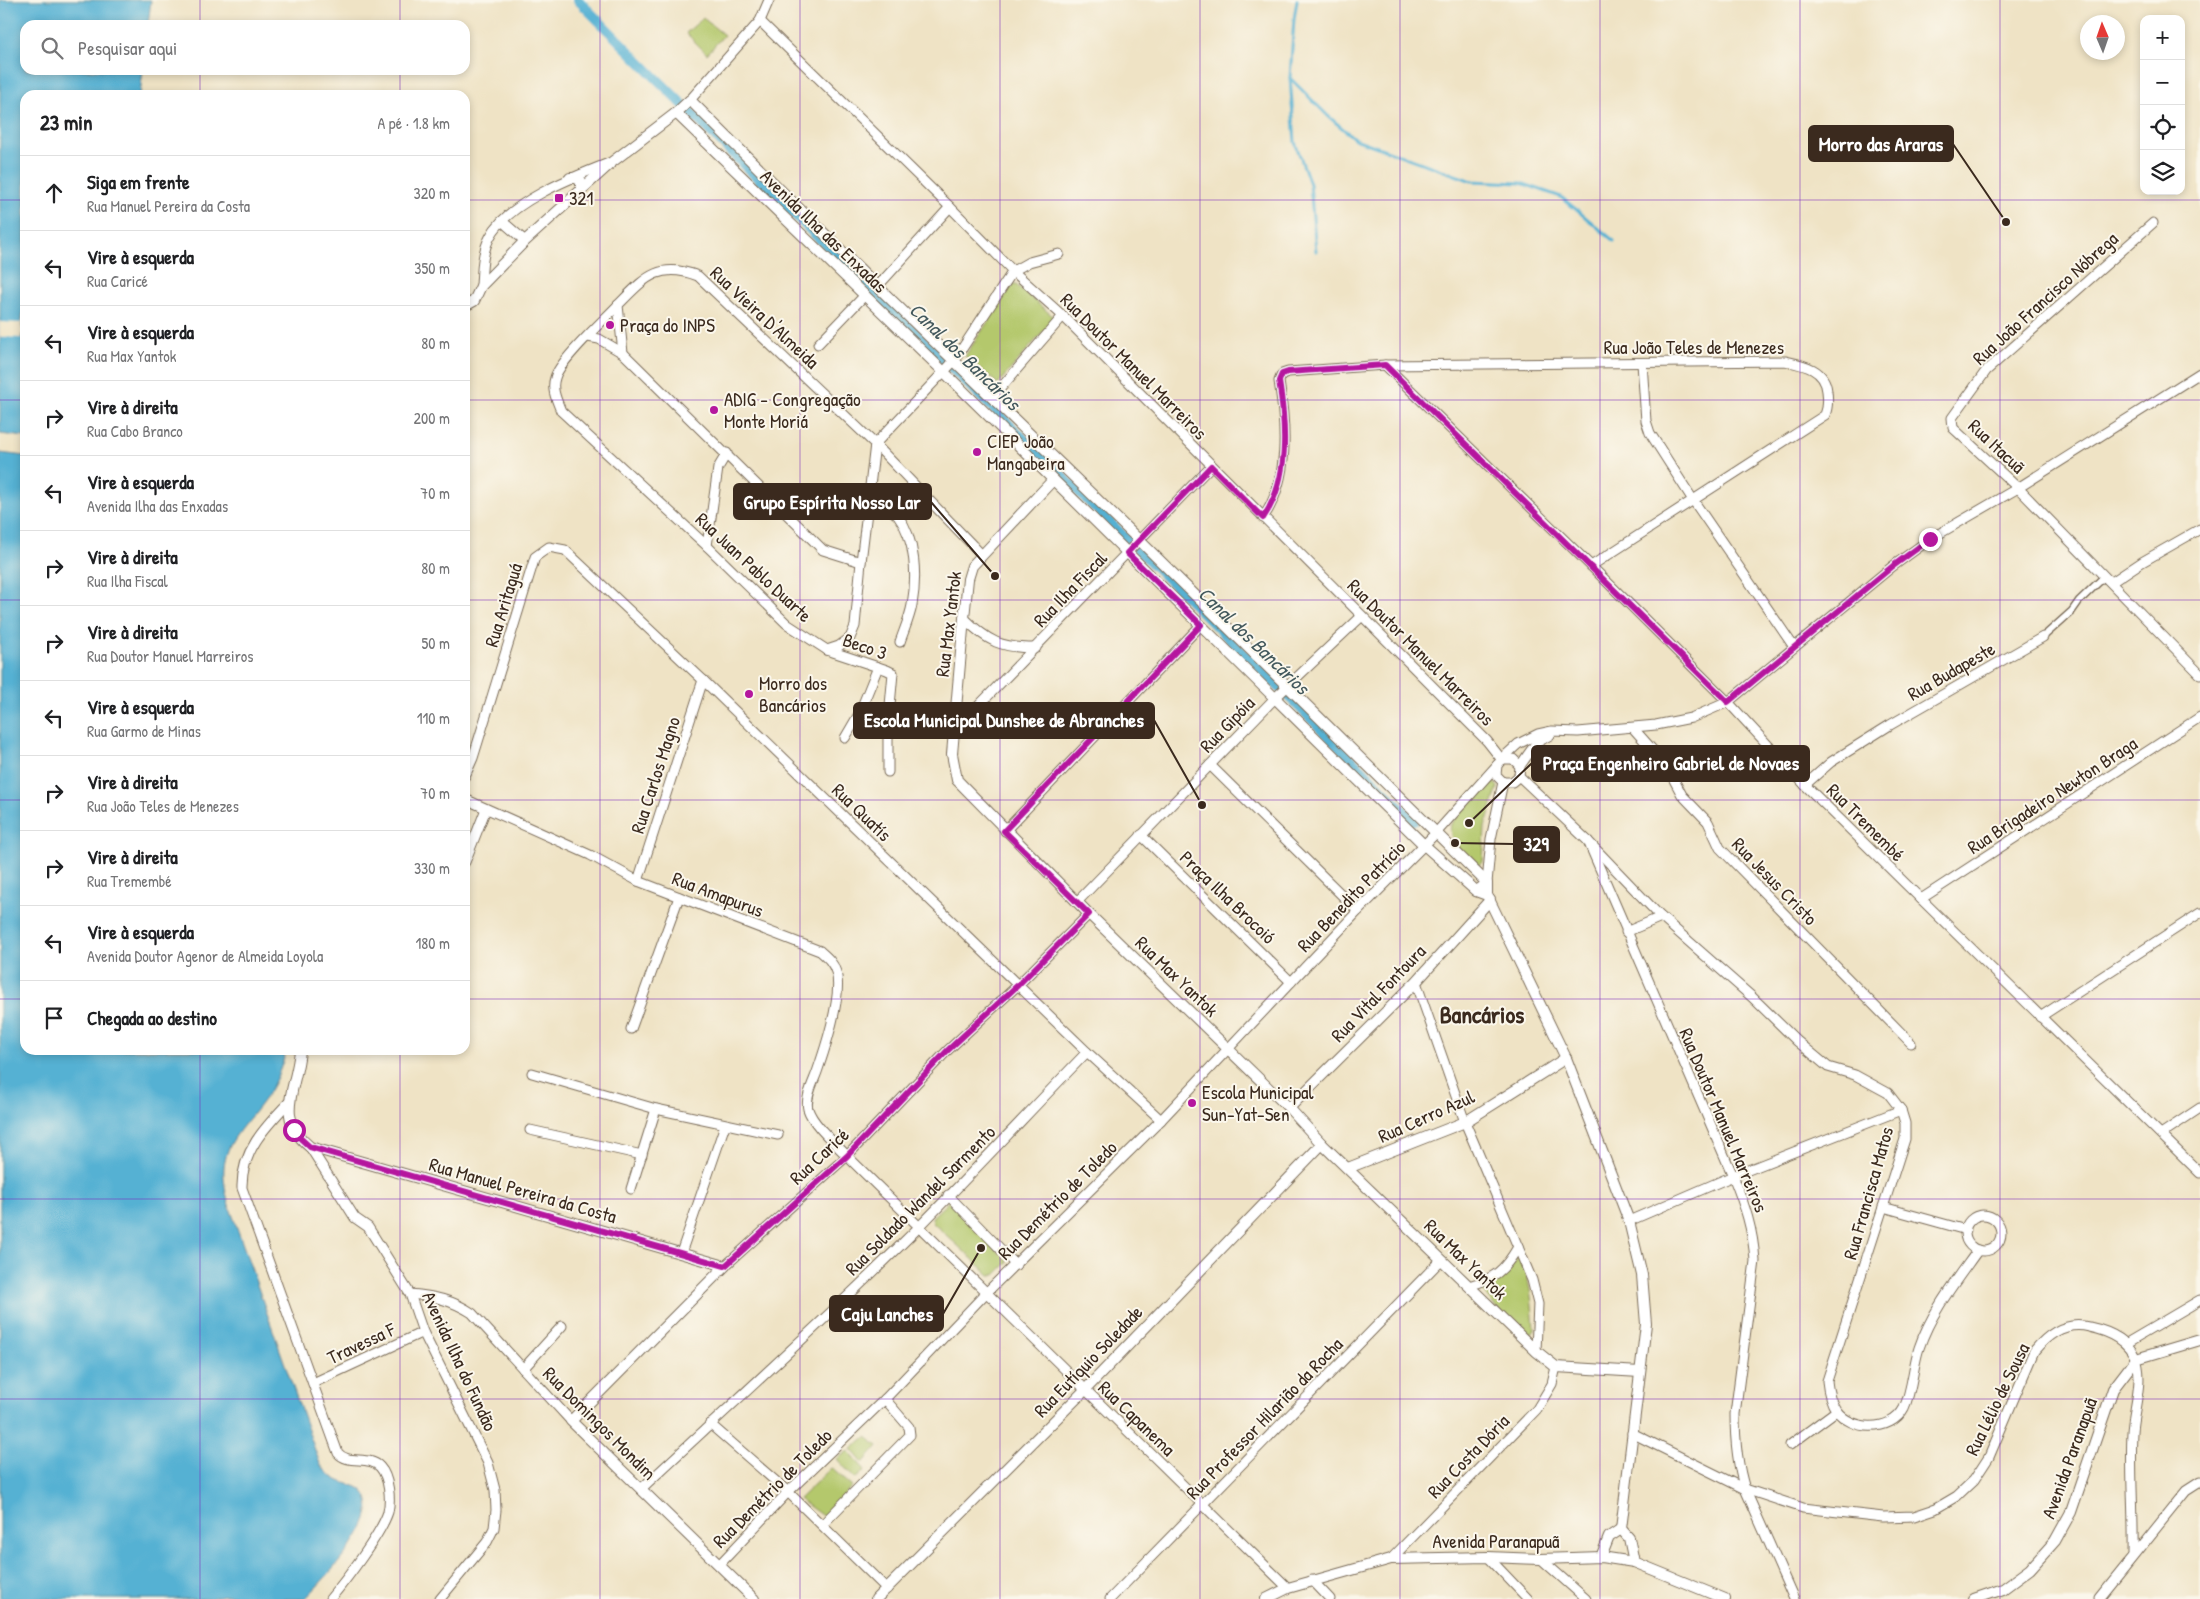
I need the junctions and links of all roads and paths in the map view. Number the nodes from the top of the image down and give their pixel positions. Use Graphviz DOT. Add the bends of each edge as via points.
graph roads {
  1 [pos="769,0"];
  2 [pos="760,21"];
  3 [pos="689,100"];
  4 [pos="676,112"];
  5 [pos="612,162"];
  6 [pos="570,178"];
  7 [pos="581,191"];
  8 [pos="950,207"];
  9 [pos="502,221"];
  10 [pos="2153,223"];
  11 [pos="525,240"];
  12 [pos="1059,254"];
  13 [pos="1013,272"];
  14 [pos="481,286"];
  15 [pos="877,287"];
  16 [pos="864,295"];
  17 [pos="470,303"];
  18 [pos="618,305"];
  19 [pos="1063,316"];
  20 [pos="588,337"];
  21 [pos="818,344"];
  22 [pos="623,353"];
  23 [pos="953,361"];
  24 [pos="1642,363"];
  25 [pos="1385,365"];
  26 [pos="945,372"];
  27 [pos="2200,373"];
  28 [pos="992,398"];
  29 [pos="1953,428"];
  30 [pos="875,444"];
  31 [pos="726,453"];
  32 [pos="1211,466"];
  33 [pos="1053,480"];
  34 [pos="2018,488"];
  35 [pos="868,498"];
  36 [pos="1692,500"];
  37 [pos="1263,518"];
  38 [pos="2200,529"];
  39 [pos="707,546"];
  40 [pos="1133,547"];
  41 [pos="982,554"];
  42 [pos="535,557"];
  43 [pos="861,562"];
  44 [pos="1591,566"];
  45 [pos="2108,579"];
  46 [pos="1362,616"];
  47 [pos="964,618"];
  48 [pos="1201,625"];
  49 [pos="2043,637"];
  50 [pos="900,642"];
  51 [pos="1794,647"];
  52 [pos="1036,648"];
  53 [pos="827,650"];
  54 [pos="878,667"];
  55 [pos="2200,674"];
  56 [pos="704,680"];
  57 [pos="1287,686"];
  58 [pos="1275,698"];
  59 [pos="1728,702"];
  60 [pos="2200,717"];
  61 [pos="1633,728"];
  62 [pos="955,730"];
  63 [pos="1562,731"];
  64 [pos="846,738"];
  65 [pos="1501,761"];
  66 [pos="470,765"];
  67 [pos="1210,766"];
  68 [pos="1520,771"];
  69 [pos="888,772"];
  70 [pos="1503,782"];
  71 [pos="1805,784"];
  72 [pos="470,802"];
  73 [pos="486,810"];
  74 [pos="1004,831"];
  75 [pos="1436,833"];
  76 [pos="1141,835"];
  77 [pos="1588,841"];
  78 [pos="1423,844"];
  79 [pos="470,850"];
  80 [pos="638,881"];
  81 [pos="1487,883"];
  82 [pos="1476,891"];
  83 [pos="679,897"];
  84 [pos="1488,898"];
  85 [pos="1921,899"];
  86 [pos="1077,902"];
  87 [pos="1358,911"];
  88 [pos="2200,913"];
  89 [pos="1089,914"];
  90 [pos="1660,917"];
  91 [pos="1626,932"];
  92 [pos="1291,982"];
  93 [pos="1416,982"];
  94 [pos="1018,985"];
  95 [pos="2040,1017"];
  96 [pos="631,1029"];
  97 [pos="1911,1043"];
  98 [pos="1227,1049"];
  99 [pos="1087,1052"];
  100 [pos="299,1055"];
  101 [pos="1566,1058"];
  102 [pos="532,1073"];
  103 [pos="808,1096"];
  104 [pos="288,1103"];
  105 [pos="1289,1108"];
  106 [pos="2200,1108"];
  107 [pos="656,1109"];
  108 [pos="1901,1110"];
  109 [pos="1161,1120"];
  110 [pos="1465,1122"];
  111 [pos="725,1125"];
  112 [pos="530,1130"];
  113 [pos="2161,1134"];
  114 [pos="778,1135"];
  115 [pos="1322,1144"];
  116 [pos="310,1147"];
  117 [pos="642,1155"];
  118 [pos="847,1156"];
  119 [pos="1348,1168"];
  120 [pos="2200,1173"];
  121 [pos="1733,1176"];
  122 [pos="631,1189"];
  123 [pos="948,1195"];
  124 [pos="1883,1206"];
  125 [pos="1629,1221"];
  126 [pos="920,1226"];
  127 [pos="1966,1230"];
  128 [pos="1518,1247"];
  129 [pos="1978,1250"];
  130 [pos="681,1253"];
  131 [pos="1441,1260"];
  132 [pos="1016,1265"];
  133 [pos="725,1266"];
  134 [pos="1469,1286"];
  135 [pos="987,1292"];
  136 [pos="410,1294"];
  137 [pos="2200,1300"];
  138 [pos="562,1326"];
  139 [pos="423,1332"];
  140 [pos="2200,1340"];
  141 [pos="2127,1343"];
  142 [pos="1536,1351"];
  143 [pos="2136,1358"];
  144 [pos="1556,1367"];
  145 [pos="523,1369"];
  146 [pos="1640,1372"];
  147 [pos="313,1383"];
  148 [pos="1085,1390"];
  149 [pos="885,1399"];
  150 [pos="1836,1411"];
  151 [pos="571,1421"];
  152 [pos="710,1424"];
  153 [pos="1632,1433"];
  154 [pos="1790,1445"];
  155 [pos="2200,1482"];
  156 [pos="1744,1489"];
  157 [pos="641,1490"];
  158 [pos="788,1492"];
  159 [pos="1203,1504"];
  160 [pos="822,1525"];
  161 [pos="1621,1529"];
  162 [pos="2133,1554"];
  163 [pos="1488,1557"];
  164 [pos="1601,1557"];
  165 [pos="1391,1559"];
  166 [pos="1540,1559"];
  167 [pos="1634,1562"];
  168 [pos="719,1565"];
  169 [pos="1312,1580"];
  170 [pos="1288,1588"];
  171 [pos="887,1589"];
  172 [pos="330,1599"];
  173 [pos="440,1599"];
  174 [pos="754,1599"];
  175 [pos="876,1599"];
  176 [pos="1110,1599"];
  177 [pos="1266,1599"];
  178 [pos="1330,1599"];
  179 [pos="1528,1599"];
  180 [pos="1586,1599"];
  181 [pos="1725,1599"];
  182 [pos="1794,1599"];
  183 [pos="1974,1599"];
  184 [pos="2099,1599"];
  1 -- 2 [label="street"];
  2 -- 3 [label="street"];
  2 -- 8 [label="street, Rua Doutor Manuel Marreiros"];
  3 -- 4 [label="street"];
  3 -- 15 [label="street, Avenida Ilha das Enxadas"];
  4 -- 5 [label="street"];
  4 -- 16 [label="street, Avenida Ilha das Enxadas"];
  5 -- 6 [label="street"];
  5 -- 7 [label="street"];
  6 -- 7 [label="street" via="581,181"];
  6 -- 9 [label="street"];
  7 -- 11 [label="street"];
  8 -- 13 [label="street, Rua Doutor Manuel Marreiros"];
  8 -- 15 [label="street"];
  9 -- 11 [label="street"];
  9 -- 14 [label="street" via="490,236 485,250"];
  10 -- 29 [label="street, Rua João Francisco Nóbrega" via="1986,371 1952,418"];
  11 -- 14 [label="street"];
  12 -- 13 [label="street" via="1029,262"];
  13 -- 19 [label="street, Rua Doutor Manuel Marreiros"];
  13 -- 23 [label="street"];
  14 -- 17 [label="street"];
  15 -- 23 [label="street, Avenida Ilha das Enxadas"];
  16 -- 21 [label="street"];
  16 -- 26 [label="street, Avenida Ilha das Enxadas"];
  18 -- 20 [label="street, Rua Vieira D'Almeida"];
  18 -- 22 [label="street"];
  18 -- 30 [label="street, Rua Vieira D'Almeida" via="644,278 663,271 681,270 698,276"];
  19 -- 28 [label="street"];
  19 -- 32 [label="street, Rua Doutor Manuel Marreiros"];
  20 -- 22 [label="street" via="599,339"];
  20 -- 39 [label="street, Rua Juan Pablo Duarte" via="555,377 554,391 561,411"];
  22 -- 31 [label="street"];
  23 -- 26 [label="street"];
  23 -- 28 [label="street, Avenida Ilha das Enxadas"];
  24 -- 25 [label="street, Rua João Teles de Menezes"];
  24 -- 36 [label="street" via="1648,428"];
  24 -- 36 [label="street, Rua João Teles de Menezes" via="1785,361 1807,366 1821,374 1826,383 1825,415"];
  25 -- 37 [label="street, Rua João Teles de Menezes" via="1282,374 1279,381 1285,422 1282,461 1278,488 1272,506"];
  25 -- 44 [label="street, Rua Tremembé"];
  26 -- 30 [label="street"];
  26 -- 33 [label="street, Avenida Ilha das Enxadas"];
  27 -- 34 [label="street, Rua Benedito Patrício"];
  28 -- 40 [label="street, Avenida Ilha das Enxadas"];
  29 -- 34 [label="street, Rua Itacuã"];
  30 -- 35 [label="street"];
  30 -- 41 [label="street, Rua Vieira D'Almeida"];
  31 -- 39 [label="street" via="718,468"];
  31 -- 43 [label="street" via="824,550"];
  32 -- 37 [label="street, Rua Doutor Manuel Marreiros"];
  32 -- 40 [label="street, Rua Ilha Fiscal"];
  33 -- 40 [label="street, Avenida Ilha das Enxadas"];
  33 -- 41 [label="street, Rua Max Yantok"];
  34 -- 45 [label="street, Rua Itacuã"];
  34 -- 51 [label="street, Rua Benedito Patrício" via="1930,539"];
  35 -- 43 [label="street"];
  35 -- 50 [label="street" via="897,515 912,548 916,577 912,607"];
  36 -- 44 [label="street, Rua João Teles de Menezes"];
  36 -- 51 [label="street"];
  37 -- 46 [label="street, Rua Doutor Manuel Marreiros"];
  38 -- 45 [label="street, Rua Budapeste"];
  39 -- 53 [label="street, Rua Juan Pablo Duarte" via="787,624"];
  40 -- 48 [label="street, Avenida Ilha das Enxadas"];
  40 -- 52 [label="street, Rua Ilha Fiscal"];
  40 -- 57 [label="street, Avenida Ilha das Enxadas"];
  41 -- 47 [label="street, Rua Max Yantok" via="972,566 968,578"];
  42 -- 56 [label="street, Rua Quatís" via="549,547 566,550"];
  42 -- 66 [label="street, Rua Aritaguá"];
  43 -- 53 [label="street" via="855,626 850,638"];
  44 -- 59 [label="street, Rua Tremembé"];
  45 -- 49 [label="street, Rua Budapeste" via="2079,601"];
  45 -- 55 [label="street, Rua Itacuã"];
  46 -- 57 [label="street, Rua Gipóia"];
  46 -- 65 [label="street, Rua Doutor Manuel Marreiros" via="1487,741"];
  47 -- 52 [label="street, Rua Ilha Fiscal" via="994,643 1013,648"];
  47 -- 62 [label="street, Rua Max Yantok"];
  48 -- 58 [label="street, Avenida Ilha das Enxadas"];
  48 -- 74 [label="street"];
  49 -- 71 [label="street, Rua Budapeste" via="1890,724 1831,762"];
  51 -- 59 [label="street, Rua Benedito Patrício"];
  52 -- 62 [label="street, Rua Ilha Fiscal"];
  53 -- 54 [label="street, Beco 3"];
  54 -- 64 [label="street"];
  54 -- 69 [label="street, Beco 3" via="892,673"];
  56 -- 80 [label="street, Rua Carlos Magno"];
  56 -- 94 [label="street, Rua Quatís"];
  57 -- 58 [label="street, Rua Gipóia"];
  57 -- 75 [label="street, Avenida Ilha das Enxadas"];
  58 -- 67 [label="street, Rua Gipóia"];
  58 -- 78 [label="street, Avenida Ilha das Enxadas"];
  59 -- 61 [label="street, Rua Benedito Patrício" via="1691,718"];
  59 -- 71 [label="street, Rua Tremembé"];
  60 -- 85 [label="street, Rua Brigadeiro Newton Braga"];
  61 -- 63 [label="street, Rua Benedito Patrício"];
  61 -- 97 [label="street, Rua Jesus Cristo" via="1666,765 1682,795 1708,822 1720,848"];
  62 -- 74 [label="street, Rua Max Yantok" via="952,762 957,780"];
  63 -- 65 [label="street, Rua Benedito Patrício" via="1531,737 1518,744"];
  63 -- 68 [label="street" via="1536,743"];
  65 -- 68 [label="street" via="1513,759"];
  65 -- 70 [label="street" via="1496,775"];
  65 -- 75 [label="street, Rua Benedito Patrício"];
  67 -- 76 [label="street, Rua Gipóia"];
  67 -- 87 [label="street"];
  68 -- 70 [label="street" via="1512,782"];
  68 -- 77 [label="street, Rua Doutor Manuel Marreiros"];
  70 -- 81 [label="street" via="1491,839"];
  71 -- 85 [label="street, Rua Tremembé"];
  72 -- 73 [label="street, Rua Amapurus"];
  73 -- 79 [label="street"];
  73 -- 80 [label="street, Rua Amapurus" via="590,855"];
  74 -- 86 [label="street, Rua Max Yantok"];
  75 -- 78 [label="street, Rua Benedito Patrício"];
  75 -- 81 [label="street, Avenida Ilha das Enxadas"];
  76 -- 86 [label="street, Rua Gipóia"];
  76 -- 92 [label="street, Praça Ilha Brocoió"];
  77 -- 90 [label="street, Rua Francisca Matos"];
  77 -- 91 [label="street, Rua Doutor Manuel Marreiros"];
  78 -- 82 [label="street, Avenida Ilha das Enxadas"];
  78 -- 87 [label="street, Rua Benedito Patrício"];
  80 -- 83 [label="street, Rua Amapurus"];
  81 -- 82 [label="street"];
  81 -- 84 [label="street"];
  82 -- 84 [label="street, Avenida Ilha das Enxadas"];
  83 -- 96 [label="street"];
  83 -- 103 [label="street, Rua Amapurus" via="820,951 830,960 836,972 838,989 826,1047"];
  84 -- 93 [label="street, Rua Vital Fontoura"];
  84 -- 101 [label="street"];
  85 -- 95 [label="street, Rua Tremembé"];
  86 -- 89 [label="street, Rua Max Yantok"];
  87 -- 92 [label="street, Rua Benedito Patrício"];
  88 -- 95 [label="street"];
  89 -- 94 [label="street, Rua Caricé"];
  89 -- 98 [label="street, Rua Max Yantok"];
  90 -- 91 [label="street"];
  90 -- 108 [label="street, Rua Francisca Matos" via="1828,1067 1855,1075 1888,1093"];
  91 -- 121 [label="street, Rua Doutor Manuel Marreiros"];
  92 -- 98 [label="street, Rua Benedito Patrício"];
  93 -- 105 [label="street, Rua Vital Fontoura"];
  93 -- 110 [label="street"];
  94 -- 99 [label="street, Rua Quatís"];
  94 -- 118 [label="street, Rua Caricé" via="947,1051"];
  95 -- 113 [label="street, Rua Tremembé"];
  98 -- 105 [label="street, Rua Max Yantok"];
  98 -- 109 [label="street, Rua Demétrio de Toledo"];
  99 -- 109 [label="street, Rua Quatís"];
  99 -- 123 [label="street, Rua Soldado Wandel Sarmento"];
  100 -- 104 [label="street"];
  101 -- 110 [label="street, Rua Cerro Azul"];
  101 -- 125 [label="street"];
  102 -- 107 [label="street"];
  103 -- 118 [label="street, Rua Capanema" via="812,1118"];
  104 -- 116 [label="street" via="294,1130"];
  104 -- 147 [label="street" via="252,1145 245,1164 242,1188"];
  105 -- 115 [label="street, Rua Max Yantok"];
  106 -- 113 [label="street"];
  107 -- 111 [label="street"];
  107 -- 117 [label="street"];
  108 -- 121 [label="street"];
  108 -- 124 [label="street, Rua Francisca Matos" via="1905,1139"];
  109 -- 132 [label="street, Rua Demétrio de Toledo"];
  110 -- 119 [label="street, Rua Cerro Azul"];
  110 -- 128 [label="street"];
  111 -- 114 [label="street"];
  111 -- 130 [label="street"];
  112 -- 117 [label="street"];
  113 -- 120 [label="street, Rua Tremembé"];
  115 -- 119 [label="street, Rua Max Yantok"];
  115 -- 148 [label="street, Rua Eutíquio Soledade"];
  116 -- 130 [label="street, Rua Manuel Pereira da Costa"];
  116 -- 136 [label="street, Avenida Ilha do Fundão" via="355,1218 368,1227"];
  117 -- 122 [label="street"];
  118 -- 126 [label="street, Rua Capanema"];
  118 -- 133 [label="street, Rua Caricé"];
  119 -- 131 [label="street, Rua Max Yantok"];
  121 -- 125 [label="street"];
  121 -- 156 [label="street, Rua Doutor Manuel Marreiros" via="1749,1218 1755,1261 1735,1414 1736,1447"];
  123 -- 126 [label="street, Rua Soldado Wandel Sarmento"];
  123 -- 132 [label="street"];
  124 -- 127 [label="street"];
  124 -- 150 [label="street, Rua Francisca Matos" via="1827,1381"];
  125 -- 146 [label="street" via="1642,1275 1646,1324"];
  126 -- 135 [label="street, Rua Capanema"];
  126 -- 152 [label="street, Rua Soldado Wandel Sarmento" via="754,1386"];
  127 -- 129 [label="street" via="1967,1240"];
  127 -- 129 [label="street" via="1970,1221 1979,1216 1989,1216 2000,1226 2001,1236 1996,1245 1988,1250"];
  128 -- 134 [label="street" via="1499,1274"];
  128 -- 142 [label="street" via="1538,1304"];
  129 -- 150 [label="street" via="1932,1318 1919,1348 1904,1408 1890,1422 1876,1427 1854,1424"];
  130 -- 133 [label="street, Rua Manuel Pereira da Costa"];
  131 -- 134 [label="street, Rua Max Yantok"];
  131 -- 159 [label="street, Rua Professor Hilarião da Rocha"];
  132 -- 135 [label="street, Rua Demétrio de Toledo"];
  133 -- 151 [label="street, Rua Caricé"];
  134 -- 142 [label="street, Rua Max Yantok"];
  135 -- 148 [label="street, Rua Capanema"];
  135 -- 149 [label="street, Rua Demétrio de Toledo"];
  136 -- 139 [label="street, Avenida Ilha do Fundão"];
  136 -- 145 [label="street, Rua Domingos Mondim" via="436,1296 472,1313"];
  137 -- 141 [label="street"];
  138 -- 145 [label="street"];
  139 -- 147 [label="street, Travessa F"];
  139 -- 173 [label="street, Avenida Ilha do Fundão" via="488,1463 495,1490 494,1528 487,1542"];
  140 -- 143 [label="street"];
  141 -- 143 [label="street, Rua Lélio de Sousa"];
  141 -- 156 [label="street, Rua Lélio de Sousa" via="2104,1330 2081,1325 2058,1329 2043,1340 2034,1351 1989,1457 1963,1491 1935,1509 1914,1516 1883,1517 1803,1508"];
  142 -- 144 [label="street, Rua Max Yantok"];
  143 -- 162 [label="street" via="2139,1385 2132,1432"];
  143 -- 183 [label="street, Avenida Paranapuã" via="2113,1390 2071,1512 2055,1541 2030,1569 2003,1589"];
  144 -- 146 [label="street"];
  144 -- 165 [label="street, Rua Costa Dória" via="1552,1384 1537,1409"];
  145 -- 151 [label="street, Rua Domingos Mondim"];
  146 -- 153 [label="street"];
  147 -- 172 [label="street" via="338,1452 343,1458 373,1462 379,1466 389,1491 388,1510 382,1526"];
  148 -- 159 [label="street, Rua Capanema"];
  148 -- 171 [label="street, Rua Eutíquio Soledade"];
  149 -- 158 [label="street, Rua Demétrio de Toledo"];
  149 -- 160 [label="street" via="909,1427 910,1435"];
  150 -- 154 [label="street"];
  151 -- 157 [label="street, Rua Domingos Mondim"];
  152 -- 157 [label="street, Rua Soldado Wandel Sarmento"];
  152 -- 158 [label="street"];
  153 -- 156 [label="street, Rua Lélio de Sousa"];
  153 -- 161 [label="street"];
  155 -- 162 [label="street" via="2186,1491"];
  156 -- 182 [label="street, Rua Doutor Manuel Marreiros"];
  157 -- 168 [label="street, Rua Domingos Mondim"];
  158 -- 160 [label="street"];
  158 -- 168 [label="street, Rua Demétrio de Toledo"];
  159 -- 170 [label="street, Rua Capanema"];
  159 -- 176 [label="street, Rua Professor Hilarião da Rocha"];
  160 -- 171 [label="street"];
  161 -- 164 [label="street" via="1609,1537"];
  161 -- 167 [label="street" via="1629,1538"];
  162 -- 184 [label="street"];
  163 -- 165 [label="street, Avenida Paranapuã"];
  163 -- 166 [label="street, Avenida Paranapuã"];
  163 -- 179 [label="street"];
  164 -- 166 [label="street, Avenida Paranapuã"];
  164 -- 167 [label="street, Avenida Paranapuã"];
  165 -- 169 [label="street, Avenida Paranapuã"];
  166 -- 180 [label="street"];
  167 -- 181 [label="street, Avenida Paranapuã"];
  168 -- 174 [label="street, Rua Domingos Mondim"];
  169 -- 170 [label="street, Avenida Paranapuã"];
  169 -- 178 [label="street"];
  170 -- 177 [label="street, Avenida Paranapuã"];
  171 -- 175 [label="street, Rua Eutíquio Soledade"];
}
